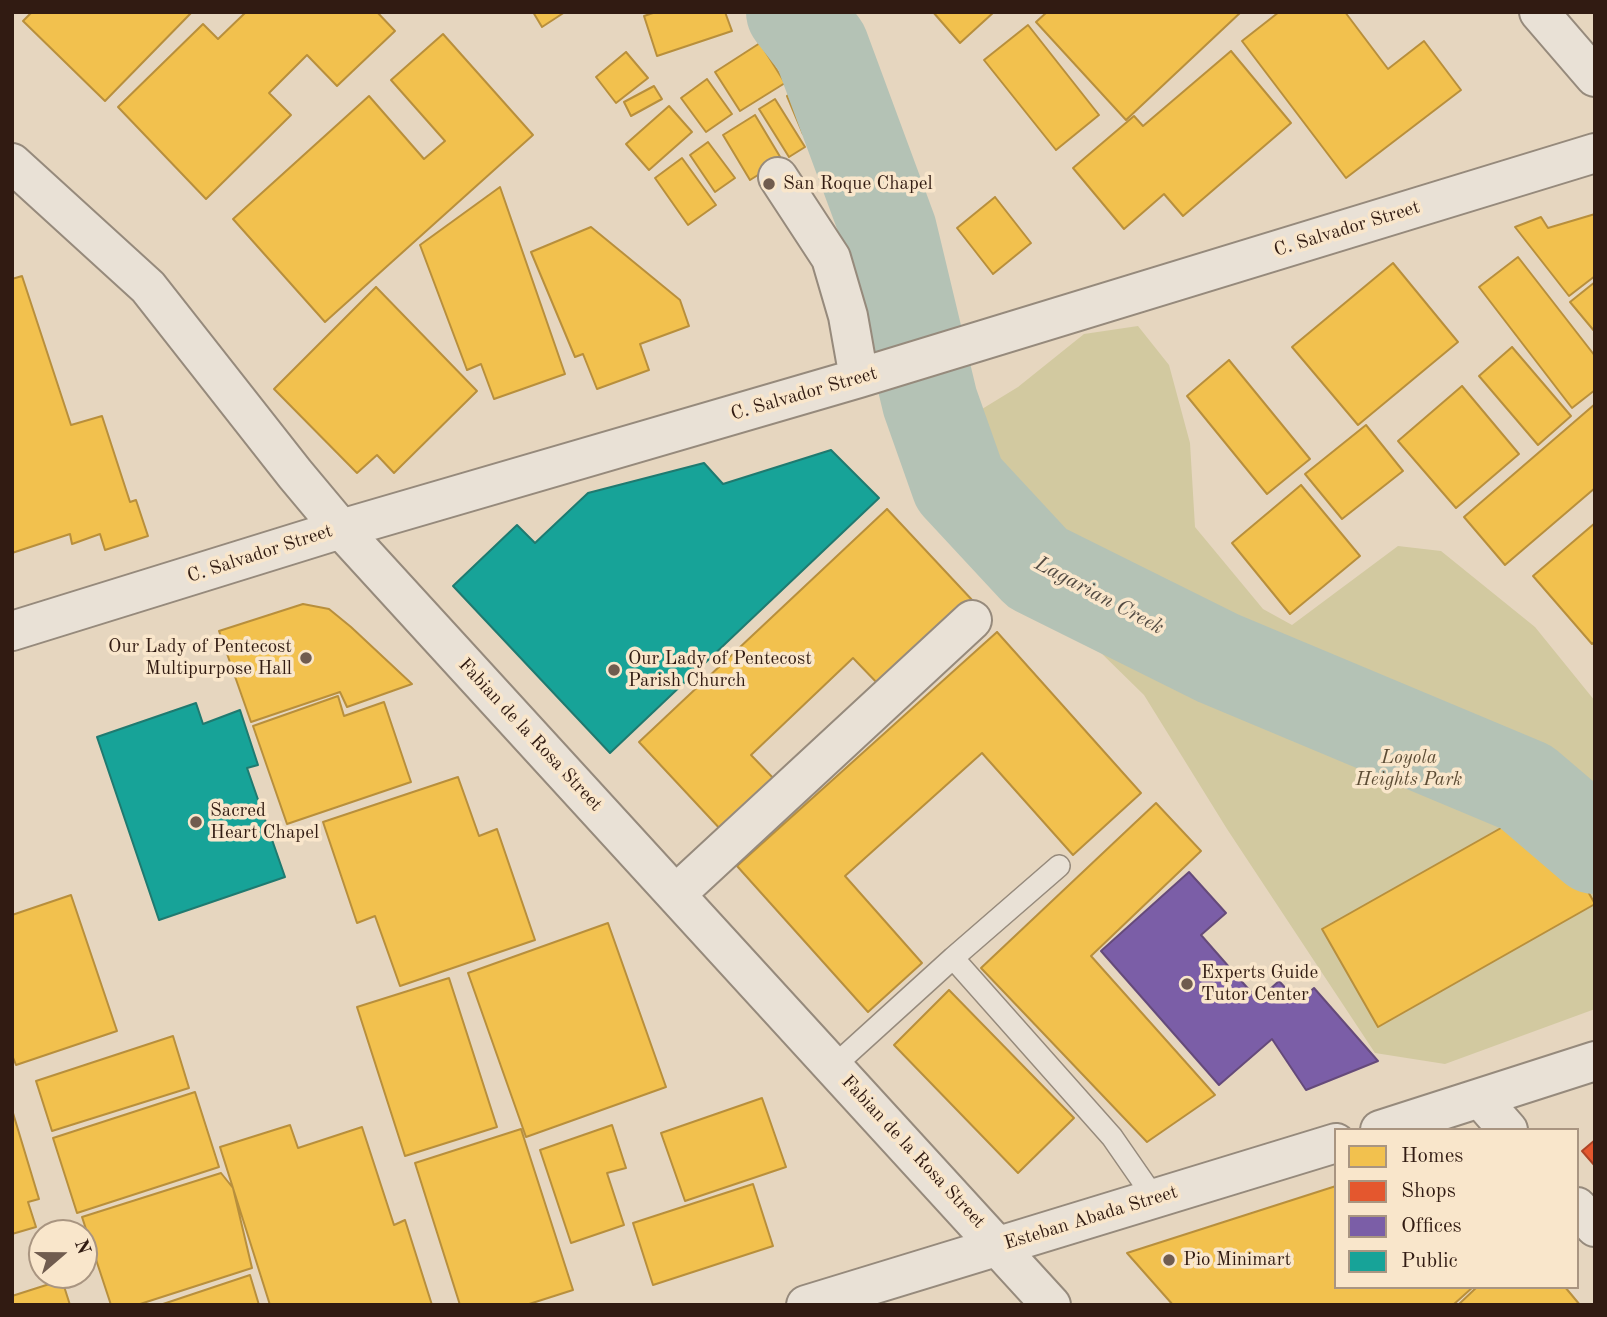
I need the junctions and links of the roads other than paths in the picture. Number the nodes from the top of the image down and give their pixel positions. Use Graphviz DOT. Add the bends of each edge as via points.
graph roads {
  1 [pos="1538,12"];
  2 [pos="1595,77"];
  3 [pos="1595,153"];
  4 [pos="12,163"];
  5 [pos="778,177"];
  6 [pos="859,378"];
  7 [pos="341,529"];
  8 [pos="972,620"];
  9 [pos="12,631"];
  10 [pos="1059,866"];
  11 [pos="676,894"];
  12 [pos="953,958"];
  13 [pos="1595,1061"];
  14 [pos="834,1066"];
  15 [pos="1480,1099"];
  16 [pos="1386,1128"];
  17 [pos="1506,1128"];
  18 [pos="1334,1144"];
  19 [pos="1155,1199"];
  20 [pos="1579,1209"];
  21 [pos="1595,1227"];
  22 [pos="1000,1246"];
  23 [pos="806,1305"];
  24 [pos="1051,1305"];
  1 -- 2 [label="street"];
  3 -- 6 [label="street, C. Salvador Street"];
  4 -- 7 [label="street, Fabian de la Rosa Street" via="148,287"];
  5 -- 6 [label="street" via="831,258"];
  6 -- 7 [label="street, C. Salvador Street"];
  7 -- 9 [label="street, C. Salvador Street"];
  7 -- 11 [label="street, Fabian de la Rosa Street"];
  8 -- 11 [label="street"];
  10 -- 12 [label="lane"];
  11 -- 14 [label="street, Fabian de la Rosa Street"];
  12 -- 14 [label="lane"];
  12 -- 19 [label="lane" via="1112,1137"];
  13 -- 15 [label="street"];
  14 -- 22 [label="street, Fabian de la Rosa Street"];
  15 -- 16 [label="street"];
  15 -- 17 [label="street"];
  18 -- 19 [label="street, Esteban Abada Street"];
  19 -- 22 [label="street, Esteban Abada Street"];
  20 -- 21 [label="street"];
  22 -- 23 [label="street, Esteban Abada Street"];
  22 -- 24 [label="street, Fabian de la Rosa Street"];
}
